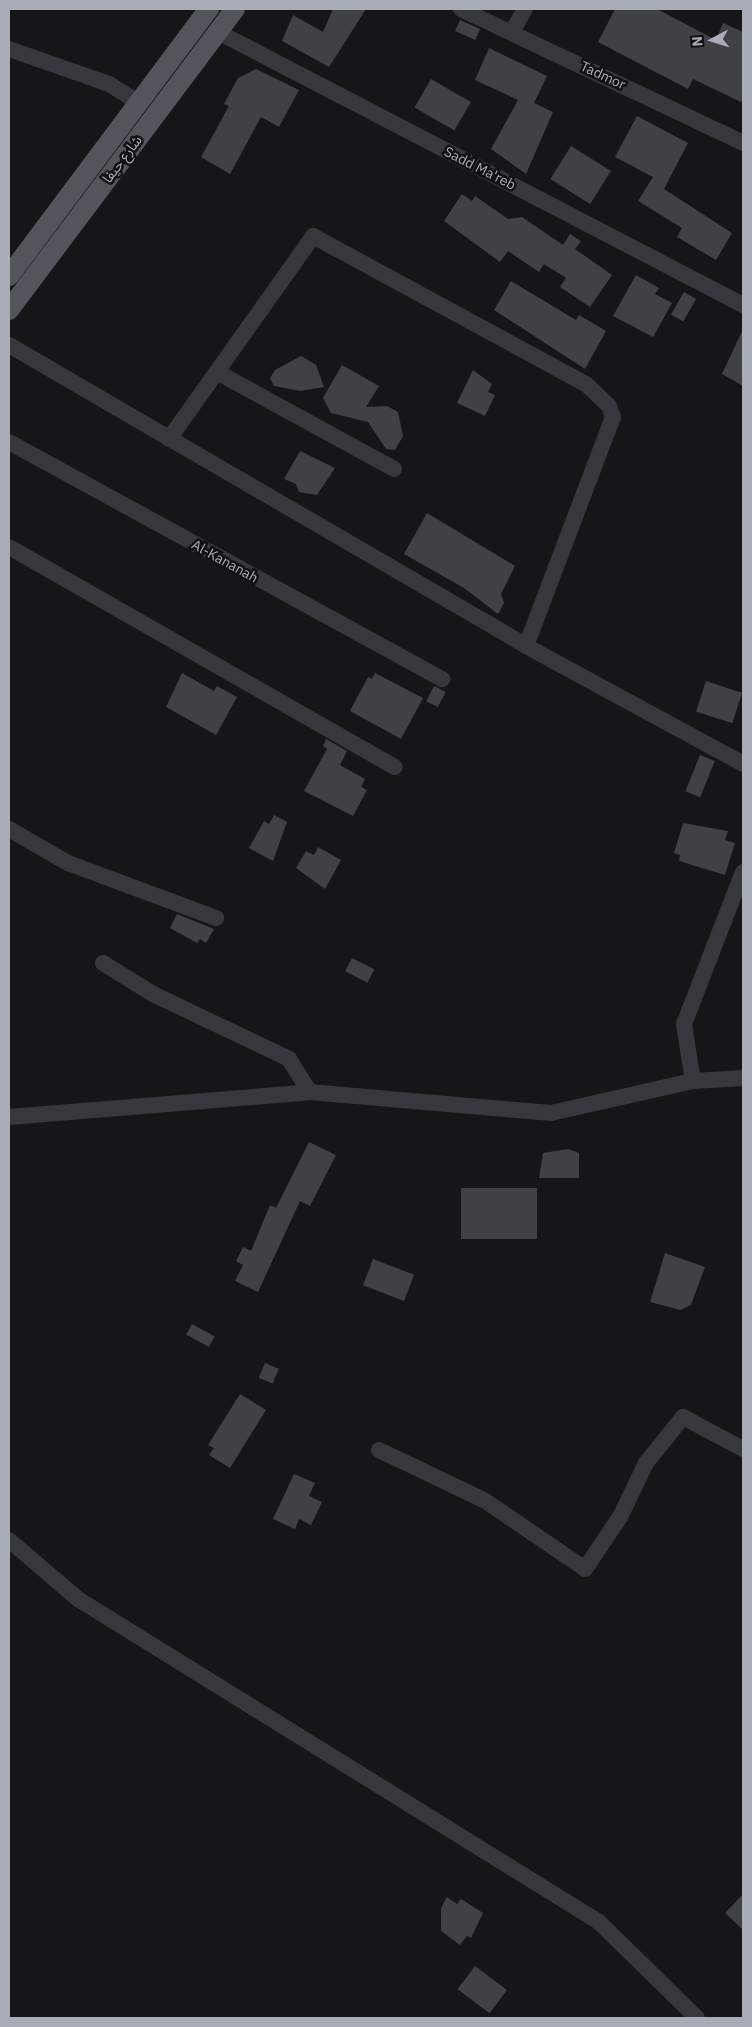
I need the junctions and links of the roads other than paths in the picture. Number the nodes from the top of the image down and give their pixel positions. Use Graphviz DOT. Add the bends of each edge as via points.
graph roads {
  1 [pos="209,9"];
  2 [pos="235,9"];
  3 [pos="461,9"];
  4 [pos="525,9"];
  5 [pos="218,32"];
  6 [pos="512,32"];
  7 [pos="9,49"];
  8 [pos="138,102"];
  9 [pos="743,143"];
  10 [pos="9,276"];
  11 [pos="743,305"];
  12 [pos="9,310"];
  13 [pos="9,345"];
  14 [pos="217,372"];
  15 [pos="169,439"];
  16 [pos="9,442"];
  17 [pos="394,469"];
  18 [pos="9,547"];
  19 [pos="526,646"];
  20 [pos="442,679"];
  21 [pos="743,764"];
  22 [pos="395,767"];
  23 [pos="9,829"];
  24 [pos="743,872"];
  25 [pos="216,918"];
  26 [pos="103,963"];
  27 [pos="743,1078"];
  28 [pos="693,1081"];
  29 [pos="310,1092"];
  30 [pos="9,1117"];
  31 [pos="743,1449"];
  32 [pos="379,1450"];
  33 [pos="9,1540"];
  34 [pos="697,2018"];
  1 -- 8 [label="main road, شارع حيفا"];
  2 -- 5 [label="main road, شارع حيفا"];
  3 -- 6 [label="street, Tadmor"];
  4 -- 6 [label="street"];
  5 -- 11 [label="street, Sadd Ma'reb"];
  5 -- 12 [label="main road, شارع حيفا"];
  6 -- 9 [label="street, Tadmor"];
  7 -- 8 [label="street" via="110,84"];
  8 -- 10 [label="main road, شارع حيفا"];
  13 -- 15 [label="street"];
  14 -- 15 [label="street"];
  14 -- 17 [label="street"];
  14 -- 19 [label="street" via="313,236 602,397 609,406 611,422"];
  15 -- 19 [label="street"];
  16 -- 20 [label="street, Al-Kananah"];
  18 -- 22 [label="street"];
  19 -- 21 [label="street"];
  23 -- 25 [label="street" via="68,864"];
  24 -- 28 [label="street" via="684,1024"];
  26 -- 29 [label="street" via="153,994 288,1059"];
  27 -- 28 [label="street"];
  28 -- 29 [label="street" via="551,1113"];
  29 -- 30 [label="street"];
  31 -- 32 [label="street" via="683,1417 646,1463 620,1517 585,1569 484,1500"];
  33 -- 34 [label="street" via="78,1599 599,1922"];
}
